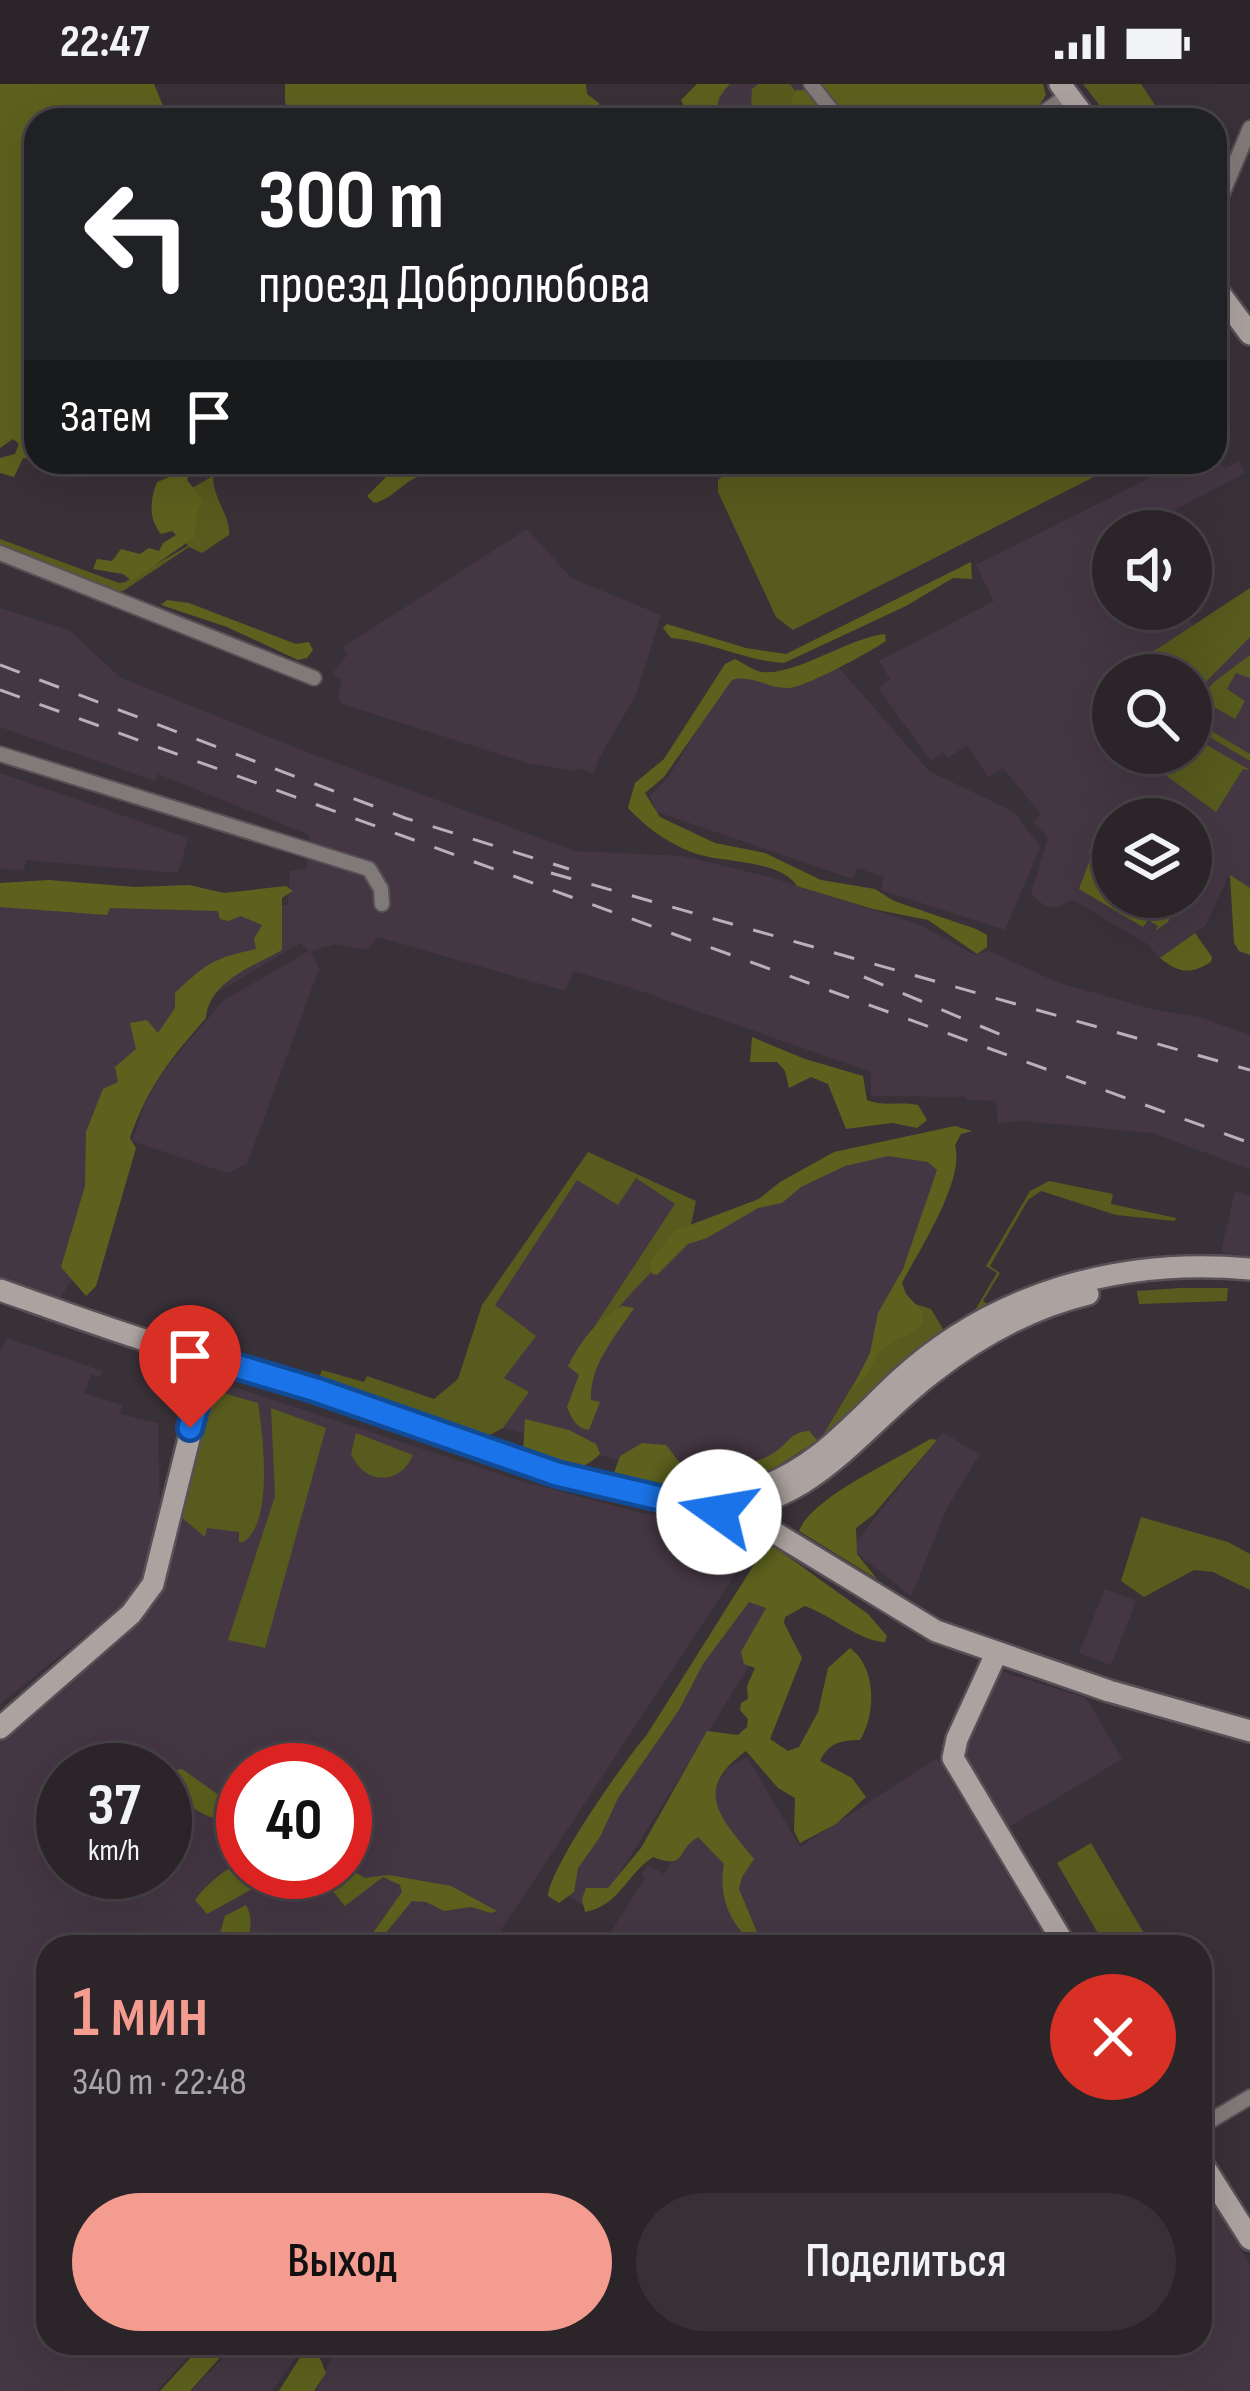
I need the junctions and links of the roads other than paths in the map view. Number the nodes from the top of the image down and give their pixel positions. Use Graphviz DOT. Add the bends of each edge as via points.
graph roads {
  1 [pos="1250,128"];
  2 [pos="1227,183"];
  3 [pos="1227,303"];
  4 [pos="1250,334"];
  5 [pos="0,553"];
  6 [pos="314,678"];
  7 [pos="0,754"];
  8 [pos="382,904"];
  9 [pos="1250,1269"];
  10 [pos="1250,1282"];
  11 [pos="0,1290"];
  12 [pos="0,1305"];
  13 [pos="207,1363"];
  14 [pos="907,1384"];
  15 [pos="767,1495"];
  16 [pos="676,1500"];
  17 [pos="719,1512"];
  18 [pos="770,1530"];
  19 [pos="996,1654"];
  20 [pos="0,1728"];
  21 [pos="1250,1731"];
  22 [pos="1059,1935"];
  23 [pos="1250,2097"];
  24 [pos="1212,2120"];
  25 [pos="1212,2179"];
  26 [pos="1250,2240"];
  1 -- 2 [label="street"];
  3 -- 4 [label="main road"];
  5 -- 6 [label="street"];
  7 -- 8 [label="street" via="369,869"];
  9 -- 14 [label="main road" via="1148,1268 1046,1291 984,1318"];
  10 -- 14 [label="main road" via="1180,1279 1065,1300 995,1330"];
  11 -- 13 [label="main road"];
  12 -- 13 [label="main road"];
  13 -- 16 [label="main road" via="316,1390 557,1474"];
  13 -- 17 [label="main road" via="562,1487 647,1509"];
  13 -- 20 [label="main road" via="153,1584"];
  14 -- 15 [label="main road"];
  15 -- 16 [label="main road"];
  15 -- 17 [label="main road"];
  15 -- 18 [label="main road"];
  16 -- 17 [label="main road"];
  17 -- 18 [label="main road"];
  18 -- 19 [label="main road" via="900,1612"];
  19 -- 21 [label="main road"];
  19 -- 22 [label="main road" via="953,1759"];
  23 -- 24 [label="street"];
  25 -- 26 [label="main road"];
}
